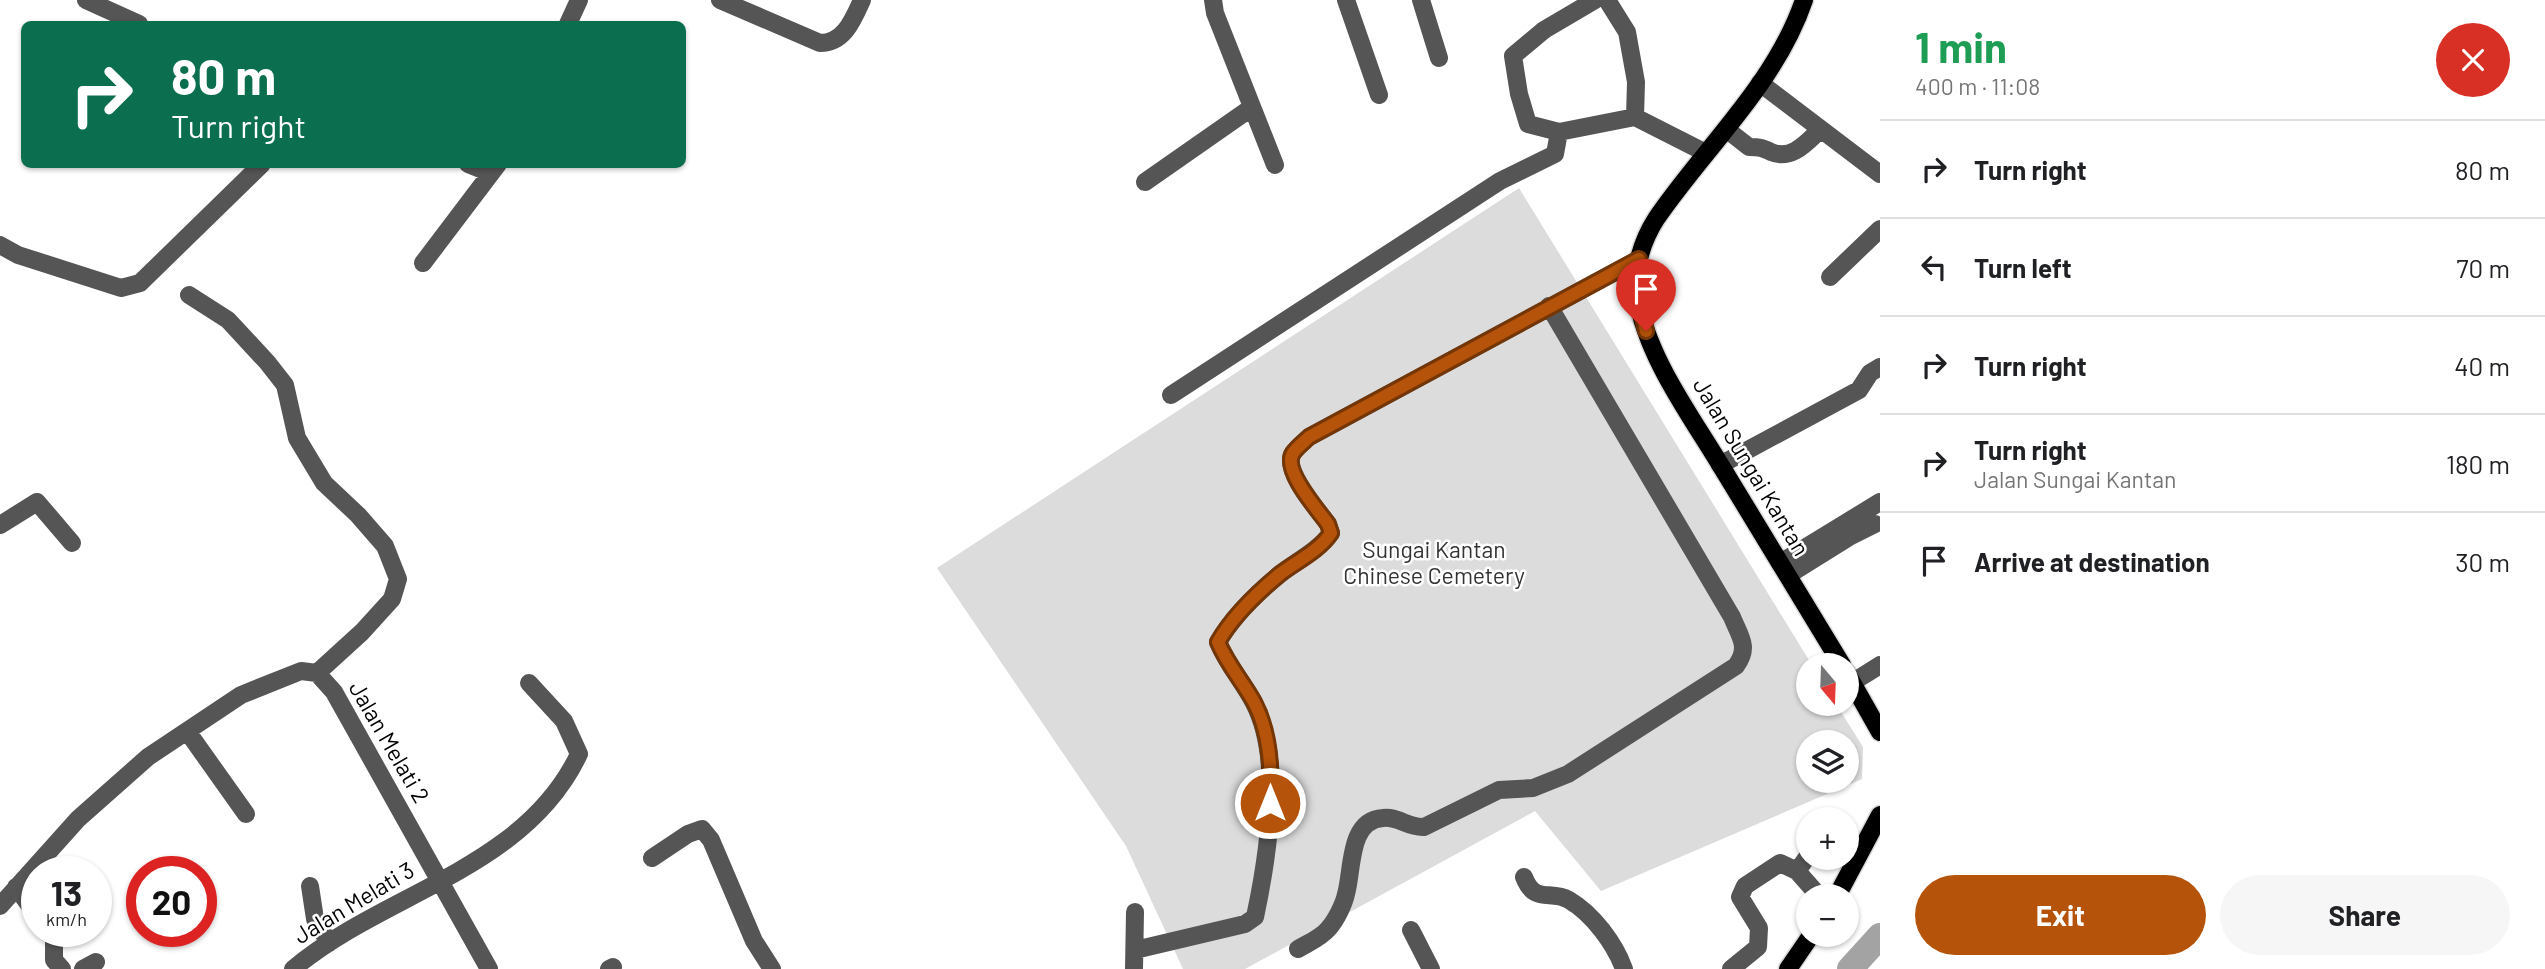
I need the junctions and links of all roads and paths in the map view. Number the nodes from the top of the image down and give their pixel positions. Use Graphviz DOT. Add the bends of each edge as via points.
graph roads {
  1 [pos="86,0"];
  2 [pos="579,0"];
  3 [pos="720,0"];
  4 [pos="862,0"];
  5 [pos="1213,0"];
  6 [pos="1346,0"];
  7 [pos="1421,0"];
  8 [pos="1595,0"];
  9 [pos="1607,0"];
  10 [pos="1804,0"];
  11 [pos="132,21"];
  12 [pos="569,21"];
  13 [pos="1439,58"];
  14 [pos="1760,83"];
  15 [pos="1379,95"];
  16 [pos="1251,108"];
  17 [pos="1635,117"];
  18 [pos="1726,129"];
  19 [pos="1821,129"];
  20 [pos="1559,132"];
  21 [pos="1706,153"];
  22 [pos="1275,165"];
  23 [pos="258,168"];
  24 [pos="494,169"];
  25 [pos="1880,174"];
  26 [pos="1145,182"];
  27 [pos="1880,229"];
  28 [pos="0,245"];
  29 [pos="18,255"];
  30 [pos="1639,259"];
  31 [pos="0,263"];
  32 [pos="423,263"];
  33 [pos="1829,277"];
  34 [pos="189,295"];
  35 [pos="1549,306"];
  36 [pos="1880,367"];
  37 [pos="1171,395"];
  38 [pos="1720,465"];
  39 [pos="1880,502"];
  40 [pos="1875,524"];
  41 [pos="0,525"];
  42 [pos="72,543"];
  43 [pos="1784,569"];
  44 [pos="1835,653"];
  45 [pos="1880,665"];
  46 [pos="317,673"];
  47 [pos="1859,673"];
  48 [pos="529,683"];
  49 [pos="1859,695"];
  50 [pos="187,731"];
  51 [pos="1880,732"];
  52 [pos="246,814"];
  53 [pos="1880,815"];
  54 [pos="652,858"];
  55 [pos="1797,871"];
  56 [pos="1524,877"];
  57 [pos="440,881"];
  58 [pos="1808,884"];
  59 [pos="1843,884"];
  60 [pos="310,886"];
  61 [pos="16,887"];
  62 [pos="21,894"];
  63 [pos="0,906"];
  64 [pos="1135,912"];
  65 [pos="1411,930"];
  66 [pos="328,943"];
  67 [pos="54,947"];
  68 [pos="1803,947"];
  69 [pos="1298,949"];
  70 [pos="1135,950"];
  71 [pos="311,963"];
  72 [pos="62,969"];
  73 [pos="293,969"];
  74 [pos="489,969"];
  75 [pos="772,969"];
  76 [pos="1134,969"];
  77 [pos="1432,969"];
  78 [pos="1624,969"];
  79 [pos="1731,969"];
  80 [pos="1788,969"];
  1 -- 11 [label="street"];
  2 -- 12 [label="street"];
  3 -- 4 [label="street" via="820,43 830,43 839,38"];
  5 -- 16 [label="street"];
  6 -- 15 [label="street"];
  7 -- 13 [label="street"];
  8 -- 20 [label="street" via="1544,30 1513,56 1528,124"];
  9 -- 17 [label="street" via="1627,32 1636,82"];
  10 -- 14 [label="main road, Jalan Sungai Kantan"];
  14 -- 18 [label="main road, Jalan Sungai Kantan"];
  14 -- 19 [label="street"];
  16 -- 22 [label="street"];
  16 -- 26 [label="street"];
  17 -- 20 [label="street"];
  17 -- 21 [label="street"];
  18 -- 19 [label="street" via="1749,147 1786,153 1796,152"];
  18 -- 21 [label="main road, Jalan Sungai Kantan"];
  19 -- 25 [label="street"];
  20 -- 37 [label="street" via="1555,154 1500,181"];
  21 -- 30 [label="main road, Jalan Sungai Kantan" via="1655,222"];
  23 -- 29 [label="street" via="131,287 121,288"];
  24 -- 32 [label="street"];
  27 -- 33 [label="street"];
  28 -- 29 [label="street"];
  29 -- 31 [label="street"];
  30 -- 35 [label="street"];
  30 -- 38 [label="main road, Jalan Sungai Kantan" via="1637,296 1646,331"];
  34 -- 46 [label="street" via="228,320 285,385 304,449 324,483 385,547 398,579 392,599"];
  35 -- 69 [label="street" via="1732,617 1745,648 1743,657 1736,666 1568,774 1533,788 1499,790 1424,827 1413,828 1384,817 1371,821 1355,843 1346,897 1329,928"];
  35 -- 70 [label="street" via="1309,437 1292,454 1294,478 1331,533 1245,606 1218,642 1254,703 1267,744 1271,784 1255,917 1245,924"];
  36 -- 38 [label="street" via="1859,390"];
  38 -- 43 [label="main road, Jalan Sungai Kantan"];
  39 -- 43 [label="street"];
  40 -- 43 [label="street"];
  41 -- 42 [label="street" via="37,502"];
  43 -- 44 [label="main road, Jalan Sungai Kantan"];
  45 -- 47 [label="street"];
  46 -- 50 [label="street, Jalan Melati 2" via="301,671 241,695"];
  46 -- 57 [label="street, Jalan Melati 2" via="334,692"];
  48 -- 57 [label="street, Jalan Melati 3" via="564,721 579,754 568,778 537,815 499,846"];
  49 -- 51 [label="main road"];
  50 -- 52 [label="street"];
  50 -- 61 [label="street, Jalan Melati 2" via="148,757 78,819"];
  53 -- 59 [label="main road"];
  54 -- 75 [label="street" via="702,829 711,840 754,941"];
  55 -- 58 [label="street"];
  55 -- 79 [label="street" via="1780,863 1745,886 1740,897 1759,928 1758,947"];
  56 -- 78 [label="street" via="1537,895 1567,898 1587,914 1619,954"];
  57 -- 66 [label="street, Jalan Melati 3"];
  57 -- 74 [label="street, Jalan Melati 2"];
  60 -- 66 [label="street" via="315,919"];
  61 -- 62 [label="street"];
  61 -- 63 [label="street, Jalan Melati 2"];
  64 -- 70 [label="street"];
  65 -- 77 [label="street"];
  66 -- 71 [label="street, Jalan Melati 3"];
  67 -- 72 [label="street" via="54,960"];
  68 -- 80 [label="main road"];
  70 -- 76 [label="street"];
  71 -- 73 [label="street, Jalan Melati 3"];
}
